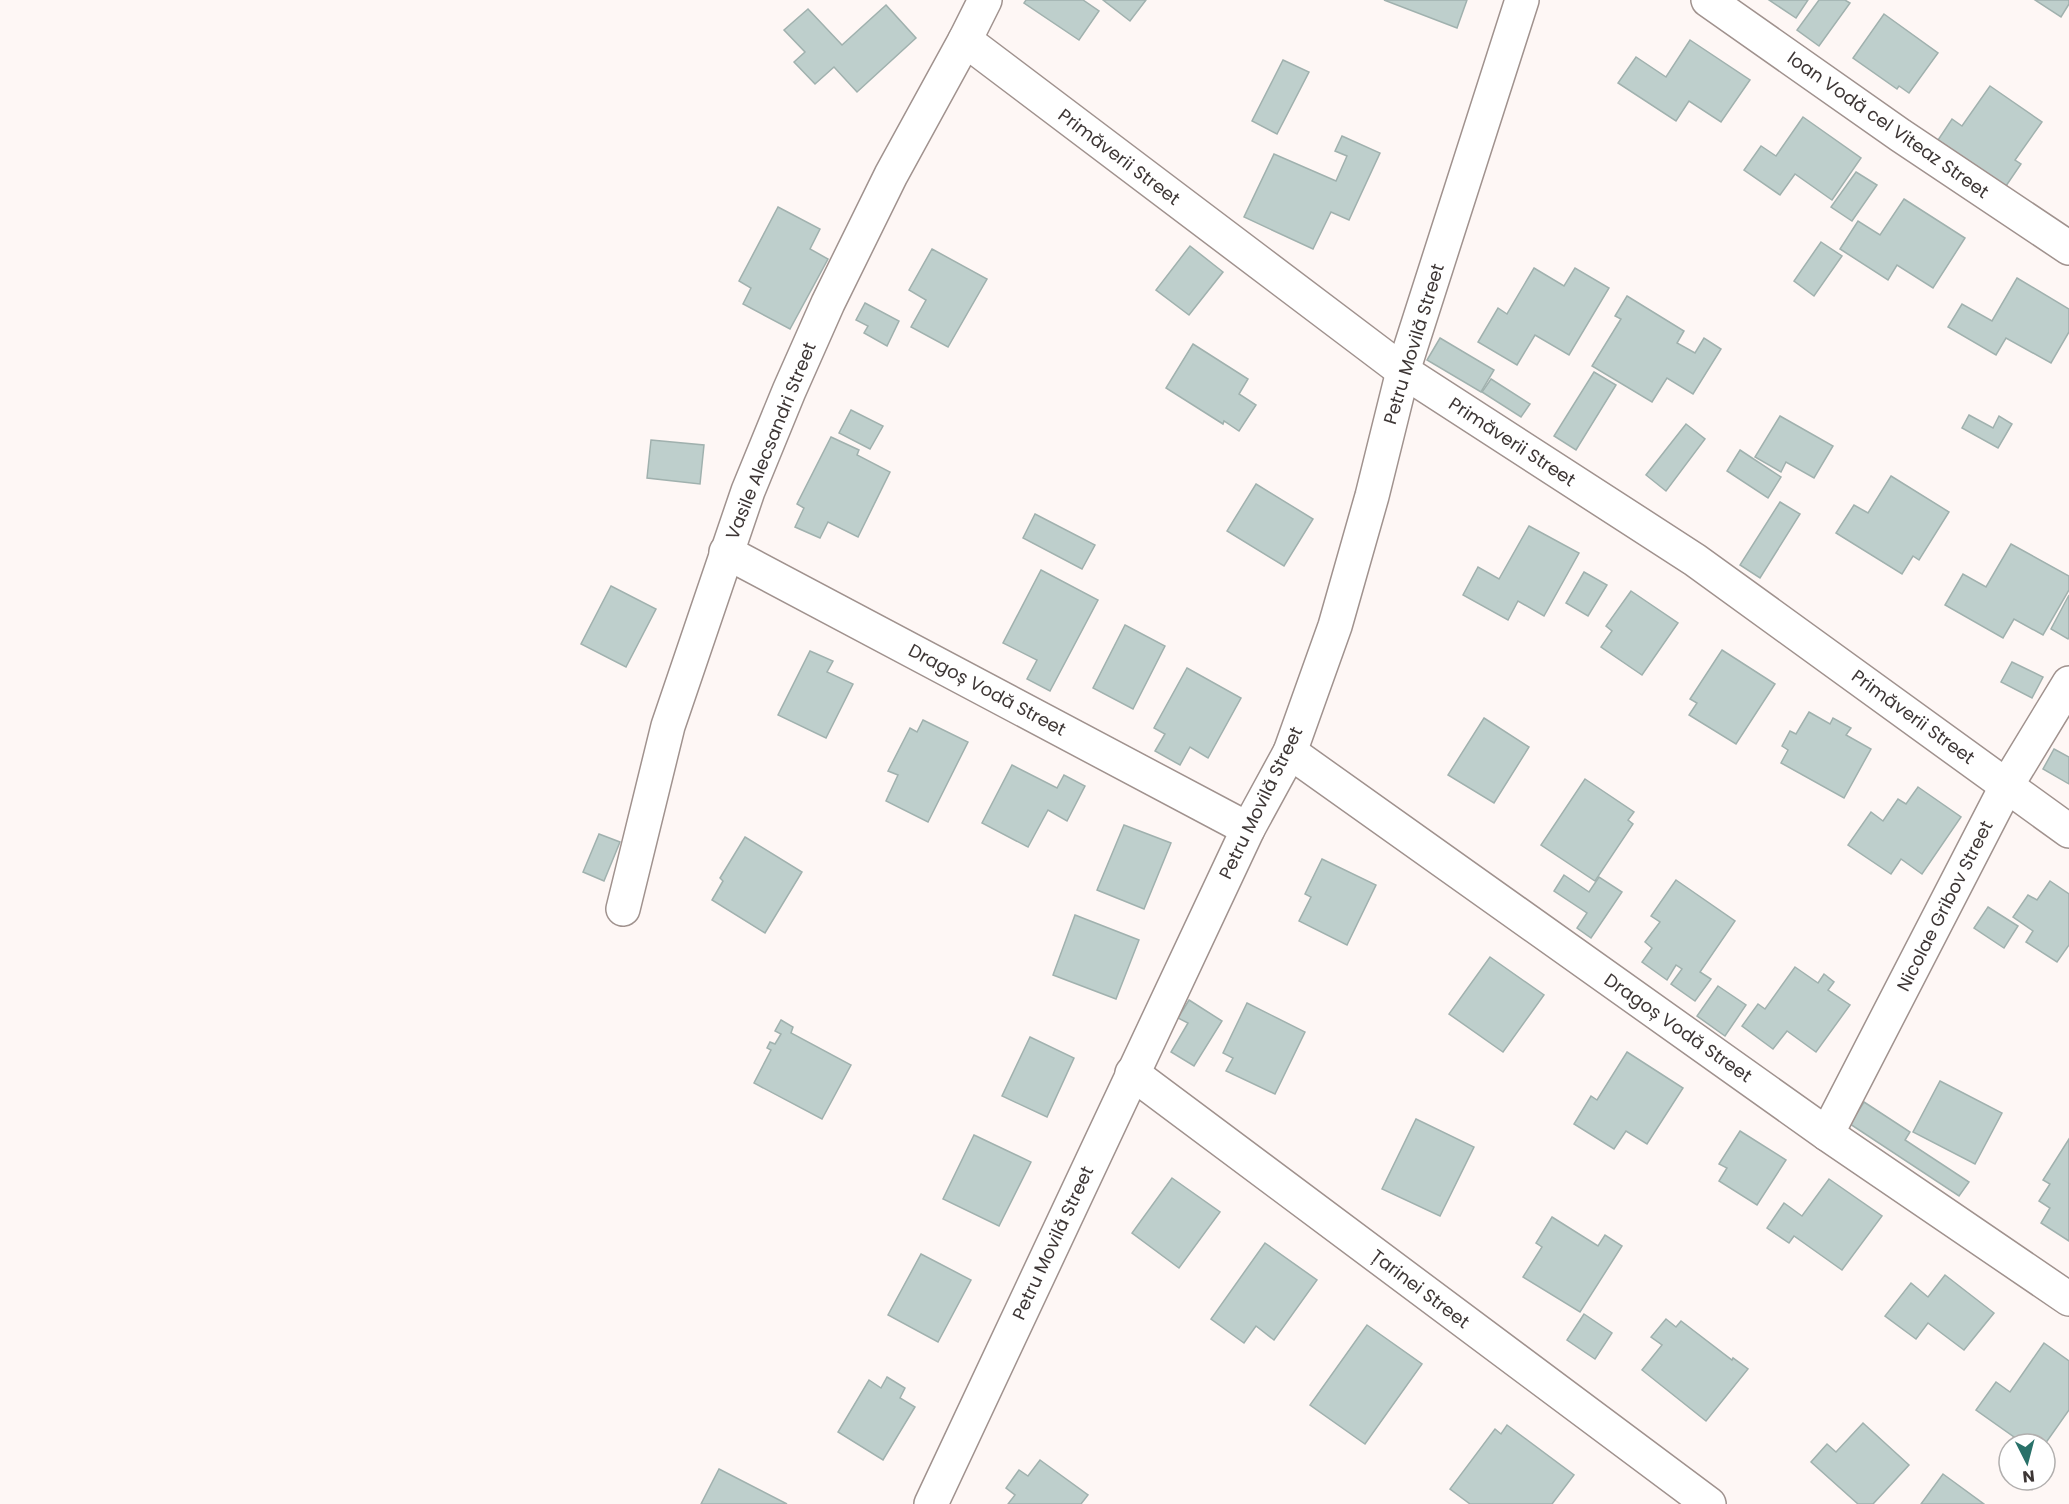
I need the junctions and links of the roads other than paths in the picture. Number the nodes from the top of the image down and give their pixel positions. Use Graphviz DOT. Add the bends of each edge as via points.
graph roads {
  1 [pos="985,0"];
  2 [pos="1522,0"];
  3 [pos="1708,0"];
  4 [pos="965,40"];
  5 [pos="2069,249"];
  6 [pos="1403,371"];
  7 [pos="726,552"];
  8 [pos="2069,683"];
  9 [pos="1290,752"];
  10 [pos="2007,785"];
  11 [pos="1248,829"];
  12 [pos="2069,831"];
  13 [pos="623,909"];
  14 [pos="1132,1073"];
  15 [pos="1827,1134"];
  16 [pos="2069,1299"];
  17 [pos="931,1504"];
  18 [pos="1709,1504"];
  1 -- 4 [label="street, Vasile Alecsandri Street"];
  2 -- 6 [label="street, Petru Movilă Street"];
  3 -- 5 [label="street, Ioan Vodă cel Viteaz Street"];
  4 -- 6 [label="street, Primăverii Street"];
  4 -- 7 [label="street, Vasile Alecsandri Street" via="891,175 828,303"];
  6 -- 9 [label="street, Petru Movilă Street" via="1335,626"];
  6 -- 10 [label="street, Primăverii Street" via="1695,560"];
  7 -- 11 [label="street, Dragoș Vodă Street"];
  7 -- 13 [label="street, Vasile Alecsandri Street" via="668,726"];
  8 -- 10 [label="street, Nicolae Gribov Street"];
  9 -- 11 [label="street, Petru Movilă Street"];
  9 -- 15 [label="street, Dragoș Vodă Street"];
  10 -- 12 [label="street, Primăverii Street"];
  10 -- 15 [label="street, Nicolae Gribov Street"];
  11 -- 14 [label="street, Petru Movilă Street"];
  14 -- 17 [label="street, Petru Movilă Street"];
  14 -- 18 [label="street, Țarinei Street"];
  15 -- 16 [label="street, Dragoș Vodă Street"];
}
